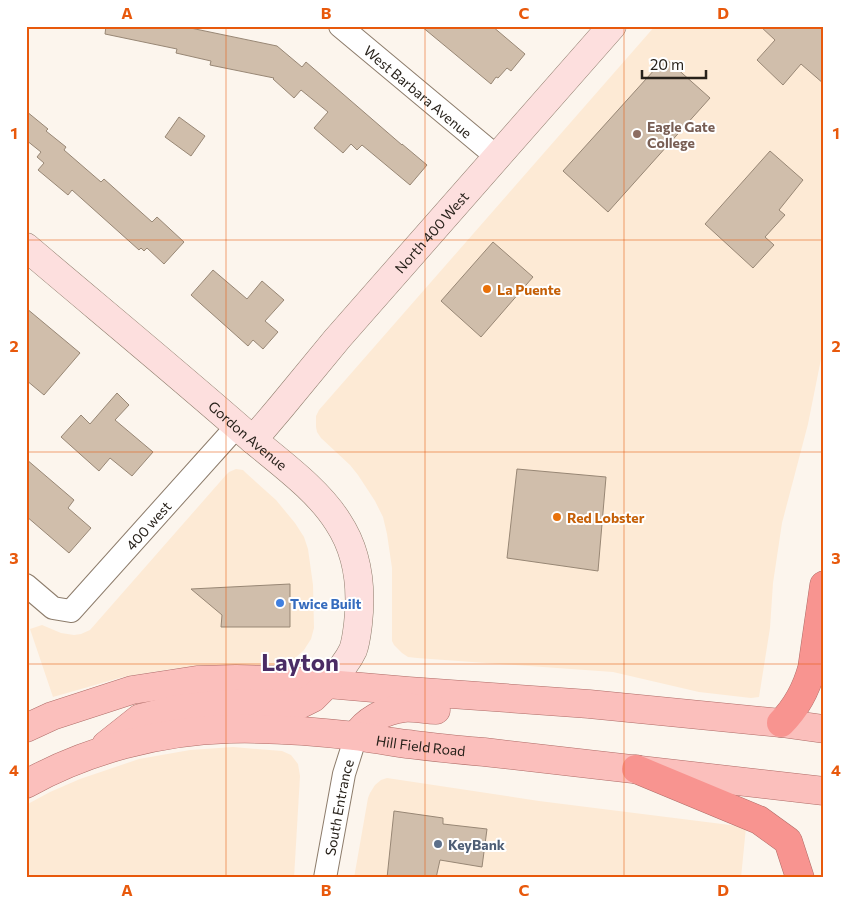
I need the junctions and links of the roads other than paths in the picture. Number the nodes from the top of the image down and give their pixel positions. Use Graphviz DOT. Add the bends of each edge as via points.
graph roads {
  1 [pos="340,26"];
  2 [pos="612,26"];
  3 [pos="497,157"];
  4 [pos="26,246"];
  5 [pos="245,433"];
  6 [pos="26,585"];
  7 [pos="824,585"];
  8 [pos="332,680"];
  9 [pos="92,702"];
  10 [pos="617,707"];
  11 [pos="781,723"];
  12 [pos="26,728"];
  13 [pos="824,729"];
  14 [pos="356,736"];
  15 [pos="26,748"];
  16 [pos="95,754"];
  17 [pos="636,769"];
  18 [pos="26,784"];
  19 [pos="824,791"];
  20 [pos="325,878"];
  21 [pos="800,878"];
  1 -- 3 [label="street, West Barbara Avenue"];
  2 -- 3 [label="main road, North 400 West"];
  3 -- 5 [label="main road, North 400 West" via="281,407"];
  4 -- 5 [label="main road, Gordon Avenue"];
  5 -- 6 [label="street, 400 west" via="71,610 53,608"];
  5 -- 8 [label="main road, Gordon Avenue" via="322,500 340,525 352,550 359,589 356,638 347,661"];
  7 -- 11 [label="highway" via="809,679 799,702"];
  8 -- 9 [label="main road" via="197,680 132,690"];
  8 -- 10 [label="main road" via="408,691"];
  8 -- 16 [label="main road" via="313,698 301,704 216,705 140,718"];
  9 -- 12 [label="main road"];
  9 -- 15 [label="main road"];
  10 -- 11 [label="main road"];
  10 -- 14 [label="main road" via="522,717 405,708 373,719"];
  11 -- 13 [label="main road"];
  14 -- 16 [label="main road, Hill Field Road" via="271,729 205,730 129,743"];
  14 -- 17 [label="main road, Hill Field Road"];
  14 -- 20 [label="street, South Entrance" via="344,774"];
  16 -- 18 [label="main road, Hill Field Road"];
  17 -- 19 [label="main road, Hill Field Road"];
  17 -- 21 [label="highway" via="759,820 788,841"];
}
